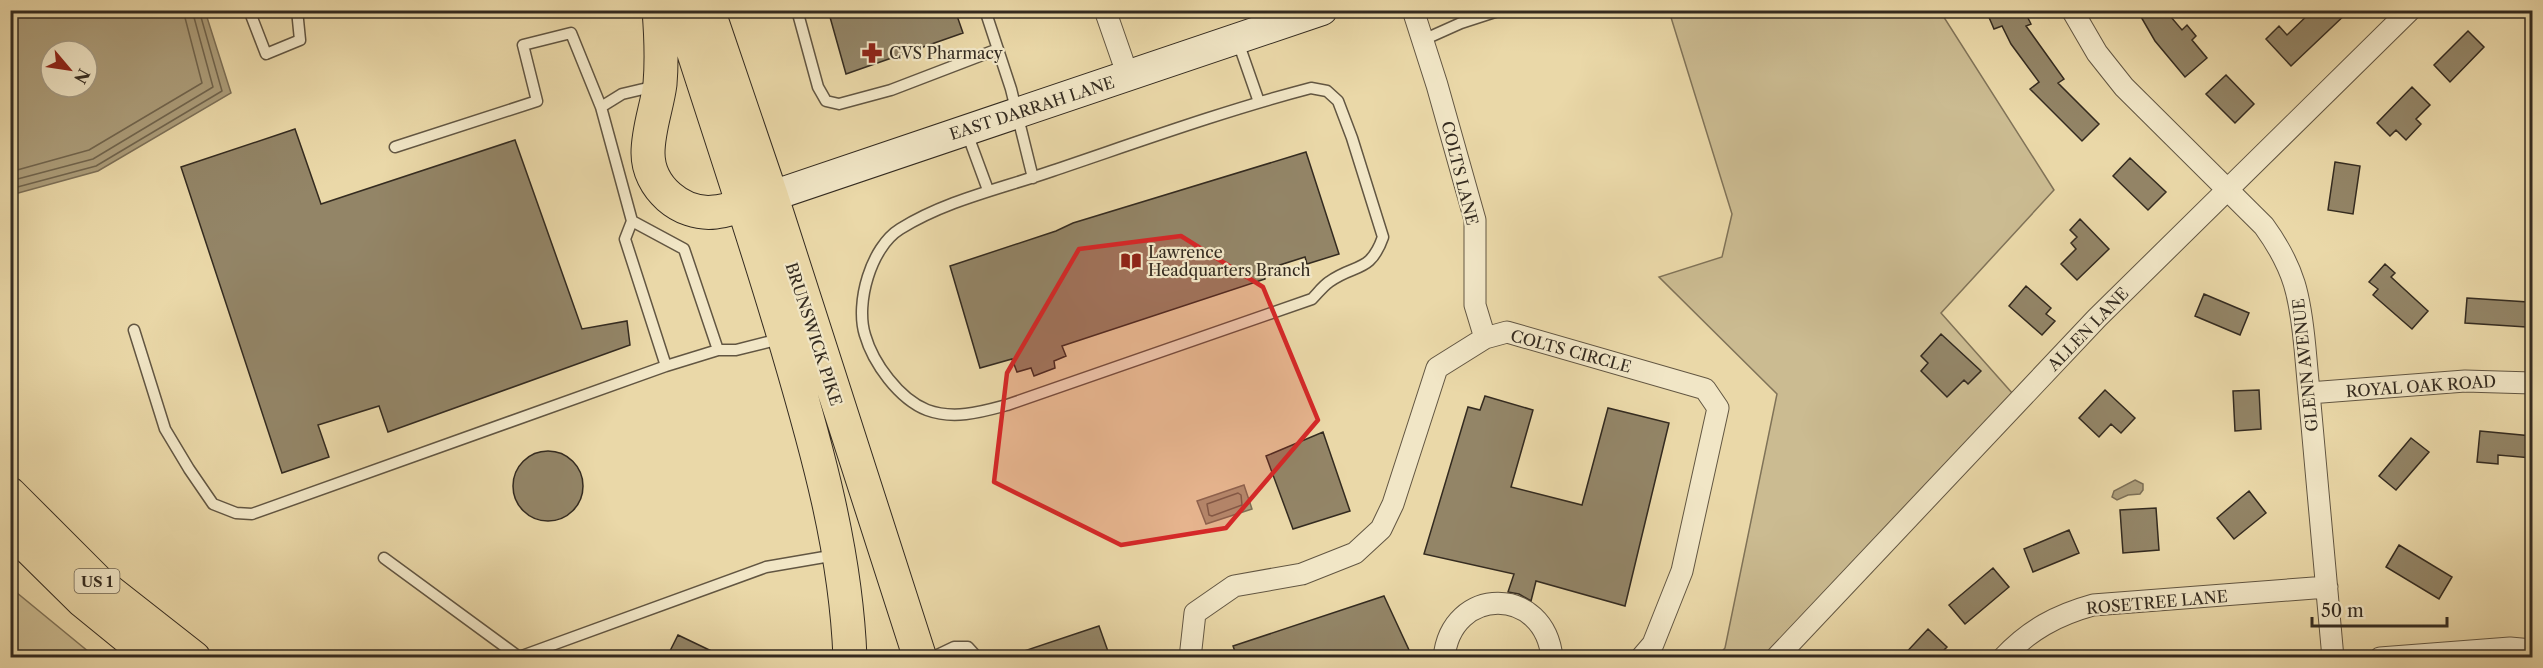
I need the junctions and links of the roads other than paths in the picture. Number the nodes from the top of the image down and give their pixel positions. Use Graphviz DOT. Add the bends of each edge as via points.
graph roads {
  1 [pos="249,10"];
  2 [pos="297,10"];
  3 [pos="659,10"];
  4 [pos="797,10"];
  5 [pos="985,10"];
  6 [pos="1105,10"];
  7 [pos="1322,10"];
  8 [pos="1413,10"];
  9 [pos="1501,10"];
  10 [pos="2072,10"];
  11 [pos="2410,10"];
  12 [pos="701,11"];
  13 [pos="1237,39"];
  14 [pos="1423,40"];
  15 [pos="998,50"];
  16 [pos="1128,76"];
  17 [pos="659,86"];
  18 [pos="1259,102"];
  19 [pos="601,107"];
  20 [pos="1016,113"];
  21 [pos="966,130"];
  22 [pos="395,147"];
  23 [pos="1033,178"];
  24 [pos="988,190"];
  25 [pos="2227,190"];
  26 [pos="757,201"];
  27 [pos="632,221"];
  28 [pos="134,330"];
  29 [pos="784,338"];
  30 [pos="1485,338"];
  31 [pos="718,350"];
  32 [pos="666,366"];
  33 [pos="2532,383"];
  34 [pos="2309,393"];
  35 [pos="10,494"];
  36 [pos="10,530"];
  37 [pos="839,554"];
  38 [pos="384,558"];
  39 [pos="2326,587"];
  40 [pos="2532,650"];
  41 [pos="153,657"];
  42 [pos="194,657"];
  43 [pos="850,657"];
  44 [pos="920,657"];
  45 [pos="931,657"];
  46 [pos="978,657"];
  47 [pos="1190,657"];
  48 [pos="1444,657"];
  49 [pos="1552,657"];
  50 [pos="1641,657"];
  51 [pos="1776,657"];
  52 [pos="2003,657"];
  53 [pos="2333,657"];
  54 [pos="2380,657"];
  1 -- 2 [label="lane" via="266,54 300,40"];
  3 -- 17 [label="main road"];
  4 -- 15 [label="lane" via="818,87 826,101 839,104 891,90"];
  5 -- 15 [label="lane"];
  6 -- 16 [label="street"];
  7 -- 13 [label="street, EAST DARRAH LANE"];
  8 -- 14 [label="street, COLTS LANE"];
  9 -- 14 [label="lane"];
  10 -- 25 [label="street, GLENN AVENUE" via="2097,53 2124,87"];
  11 -- 25 [label="street, ALLEN LANE"];
  12 -- 26 [label="main road, BRUNSWICK PIKE"];
  13 -- 16 [label="street, EAST DARRAH LANE"];
  13 -- 18 [label="lane"];
  14 -- 30 [label="street, COLTS LANE" via="1475,219 1475,305"];
  15 -- 20 [label="lane"];
  16 -- 20 [label="street, EAST DARRAH LANE"];
  17 -- 19 [label="lane" via="637,89"];
  17 -- 26 [label="main road" via="648,155 657,185 681,206 698,212 715,212"];
  18 -- 23 [label="lane"];
  18 -- 24 [label="lane" via="1311,88 1327,91 1338,101 1383,237 1370,262 1329,282 1312,299 1007,405 964,416 927,410 904,395 881,368 864,334 862,299 876,253 898,230"];
  19 -- 22 [label="lane" via="571,33 524,45 537,101"];
  19 -- 27 [label="lane"];
  20 -- 21 [label="street, EAST DARRAH LANE"];
  20 -- 23 [label="lane"];
  21 -- 24 [label="lane"];
  21 -- 26 [label="street, EAST DARRAH LANE"];
  23 -- 24 [label="lane"];
  25 -- 34 [label="street, GLENN AVENUE" via="2264,226 2292,273 2300,299"];
  25 -- 51 [label="street, ALLEN LANE" via="2097,318"];
  26 -- 29 [label="main road, BRUNSWICK PIKE"];
  26 -- 44 [label="main road, BRUNSWICK PIKE"];
  27 -- 31 [label="lane" via="684,249"];
  27 -- 32 [label="lane" via="626,238"];
  28 -- 32 [label="lane" via="165,429 213,504 236,513 252,514"];
  29 -- 31 [label="lane" via="736,350"];
  29 -- 37 [label="main road, BRUNSWICK PIKE" via="817,447"];
  30 -- 47 [label="street, COLTS CIRCLE" via="1437,368 1393,504 1381,529 1355,553 1302,574 1234,586 1195,613"];
  30 -- 50 [label="street, COLTS CIRCLE" via="1507,332 1674,378 1706,389 1718,408 1682,571 1653,644"];
  31 -- 32 [label="lane"];
  33 -- 34 [label="street, ROYAL OAK ROAD" via="2465,381"];
  34 -- 39 [label="street, GLENN AVENUE"];
  35 -- 42 [label="main road, US 1" via="101,585"];
  36 -- 41 [label="main road, US 1" via="83,601"];
  37 -- 38 [label="lane" via="766,567 519,657"];
  37 -- 43 [label="main road, BRUNSWICK PIKE"];
  39 -- 52 [label="street, ROSETREE LANE" via="2093,606 2042,624"];
  39 -- 53 [label="street, GLENN AVENUE"];
  40 -- 54 [label="street" via="2510,648"];
  45 -- 46 [label="lane" via="954,647 968,646"];
  48 -- 49 [label="street" via="1445,642 1453,626 1466,613 1481,605 1499,603 1532,614 1544,627"];
}
